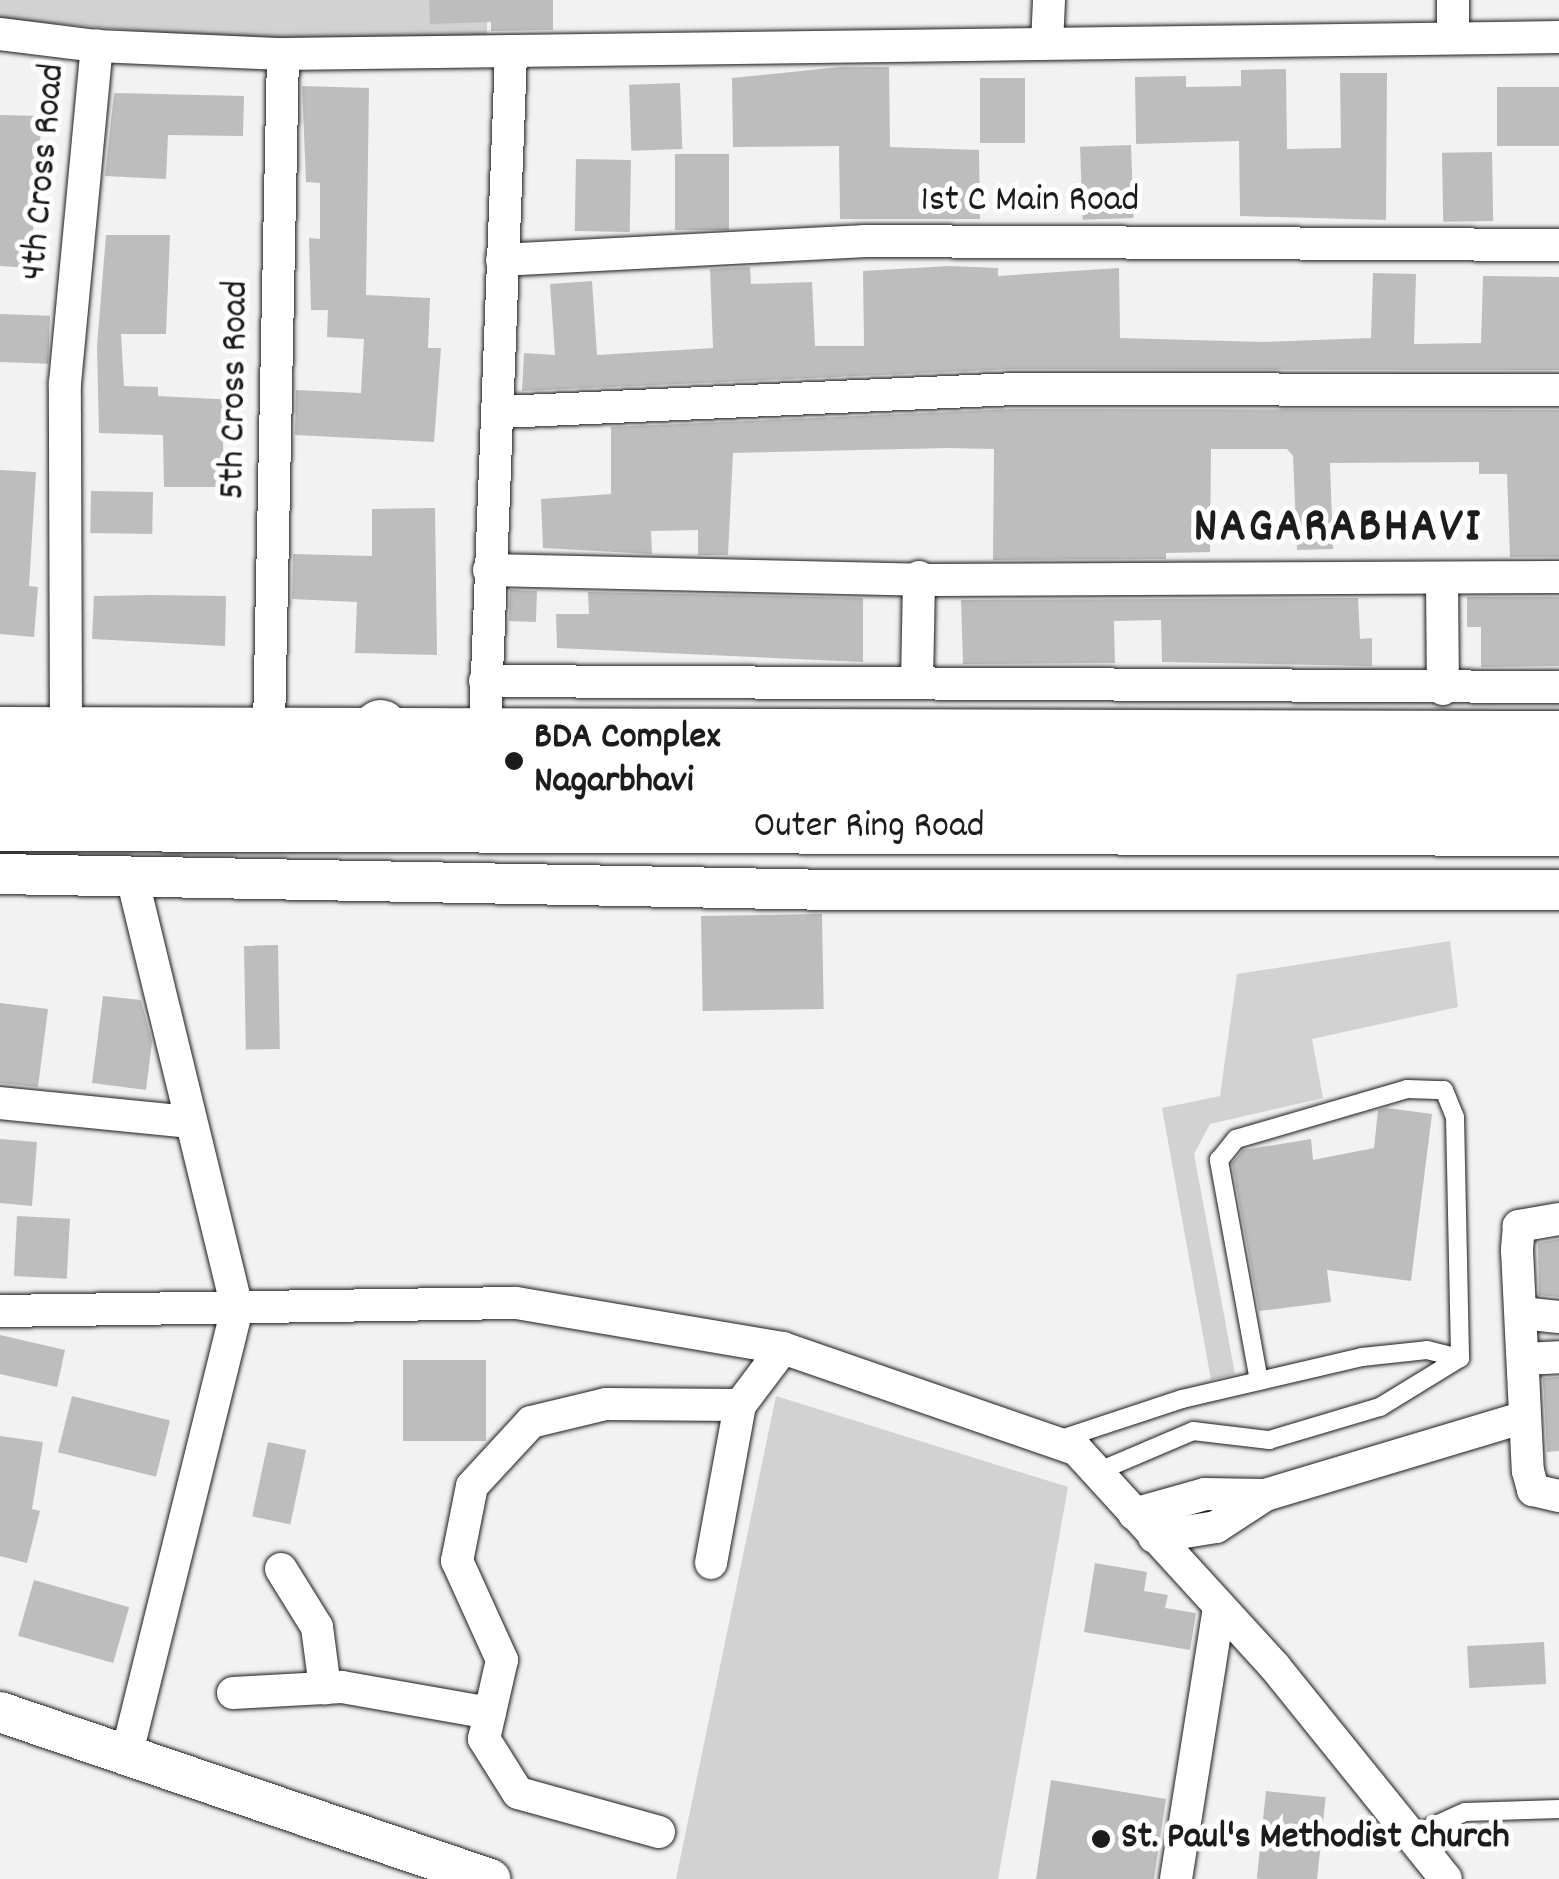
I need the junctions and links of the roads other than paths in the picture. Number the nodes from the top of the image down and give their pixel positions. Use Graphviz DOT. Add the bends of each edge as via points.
graph roads {
  1 [pos="1049,0"];
  2 [pos="1454,0"];
  3 [pos="0,34"];
  4 [pos="1453,34"];
  5 [pos="1559,38"];
  6 [pos="1047,43"];
  7 [pos="97,46"];
  8 [pos="283,54"];
  9 [pos="510,54"];
  10 [pos="1559,244"];
  11 [pos="502,260"];
  12 [pos="1559,390"];
  13 [pos="501,412"];
  14 [pos="489,570"];
  15 [pos="920,577"];
  16 [pos="1559,577"];
  17 [pos="1442,580"];
  18 [pos="485,681"];
  19 [pos="917,682"];
  20 [pos="1559,687"];
  21 [pos="1443,689"];
  22 [pos="66,726"];
  23 [pos="485,726"];
  24 [pos="0,727"];
  25 [pos="269,728"];
  26 [pos="1559,731"];
  27 [pos="380,750"];
  28 [pos="0,770"];
  29 [pos="1559,776"];
  30 [pos="0,823"];
  31 [pos="1559,828"];
  32 [pos="0,874"];
  33 [pos="132,877"];
  34 [pos="1559,890"];
  35 [pos="0,1103"];
  36 [pos="190,1122"];
  37 [pos="1559,1218"];
  38 [pos="237,1308"];
  39 [pos="0,1310"];
  40 [pos="1521,1314"];
  41 [pos="1559,1318"];
  42 [pos="783,1348"];
  43 [pos="1559,1357"];
  44 [pos="1460,1358"];
  45 [pos="1524,1359"];
  46 [pos="1259,1381"];
  47 [pos="740,1405"];
  48 [pos="1525,1417"];
  49 [pos="1054,1442"];
  50 [pos="1097,1472"];
  51 [pos="1559,1496"];
  52 [pos="1144,1526"];
  53 [pos="711,1562"];
  54 [pos="281,1569"];
  55 [pos="1219,1606"];
  56 [pos="325,1688"];
  57 [pos="233,1693"];
  58 [pos="0,1712"];
  59 [pos="490,1713"];
  60 [pos="127,1753"];
  61 [pos="1559,1809"];
  62 [pos="660,1832"];
  63 [pos="1412,1836"];
  64 [pos="490,1879"];
  65 [pos="1176,1879"];
  66 [pos="1446,1879"];
  1 -- 6 [label="street"];
  2 -- 4 [label="street"];
  3 -- 7 [label="street"];
  4 -- 5 [label="street"];
  4 -- 6 [label="street"];
  6 -- 9 [label="street"];
  7 -- 8 [label="street"];
  7 -- 22 [label="street, 4th Cross Road" via="65,383"];
  8 -- 9 [label="street"];
  8 -- 25 [label="street, 5th Cross Road"];
  9 -- 11 [label="street"];
  10 -- 11 [label="street, 1st C Main Road" via="864,241"];
  11 -- 13 [label="street"];
  12 -- 13 [label="street" via="1016,388"];
  13 -- 14 [label="street"];
  14 -- 15 [label="street"];
  14 -- 18 [label="street"];
  15 -- 17 [label="street"];
  15 -- 19 [label="street"];
  16 -- 17 [label="street"];
  17 -- 21 [label="street"];
  18 -- 19 [label="street"];
  18 -- 23 [label="street"];
  19 -- 21 [label="street"];
  20 -- 21 [label="street"];
  22 -- 24 [label="street"];
  22 -- 25 [label="street"];
  23 -- 26 [label="street"];
  23 -- 27 [label="street"];
  25 -- 27 [label="street"];
  27 -- 28 [label="highway, Outer Ring Road"];
  27 -- 29 [label="highway, Outer Ring Road"];
  30 -- 31 [label="highway, Outer Ring Road"];
  32 -- 33 [label="street"];
  33 -- 34 [label="street" via="832,890"];
  33 -- 36 [label="street"];
  35 -- 36 [label="street"];
  36 -- 38 [label="street"];
  37 -- 40 [label="street" via="1519,1226"];
  38 -- 39 [label="street"];
  38 -- 42 [label="street" via="516,1303"];
  38 -- 60 [label="street"];
  40 -- 41 [label="street"];
  40 -- 45 [label="street"];
  42 -- 47 [label="street"];
  42 -- 49 [label="street"];
  43 -- 45 [label="street"];
  44 -- 46 [label="lane" via="1427,1350"];
  44 -- 46 [label="lane" via="1455,1116 1444,1090 1407,1089 1236,1139 1219,1160"];
  44 -- 50 [label="lane" via="1380,1406 1269,1440 1193,1431"];
  45 -- 48 [label="street"];
  46 -- 49 [label="lane"];
  47 -- 53 [label="street"];
  47 -- 59 [label="street" via="606,1404 531,1422 472,1486 456,1562 502,1660"];
  48 -- 51 [label="street" via="1533,1490"];
  48 -- 52 [label="street" via="1265,1495 1205,1494"];
  49 -- 50 [label="street" via="1076,1450"];
  50 -- 52 [label="street"];
  52 -- 55 [label="street"];
  54 -- 56 [label="street" via="317,1627"];
  55 -- 63 [label="street"];
  55 -- 65 [label="street"];
  56 -- 57 [label="street"];
  56 -- 59 [label="street"];
  58 -- 60 [label="street"];
  59 -- 62 [label="street" via="484,1739 518,1793"];
  60 -- 64 [label="street"];
  61 -- 63 [label="lane" via="1464,1812"];
  63 -- 66 [label="street"];
}
